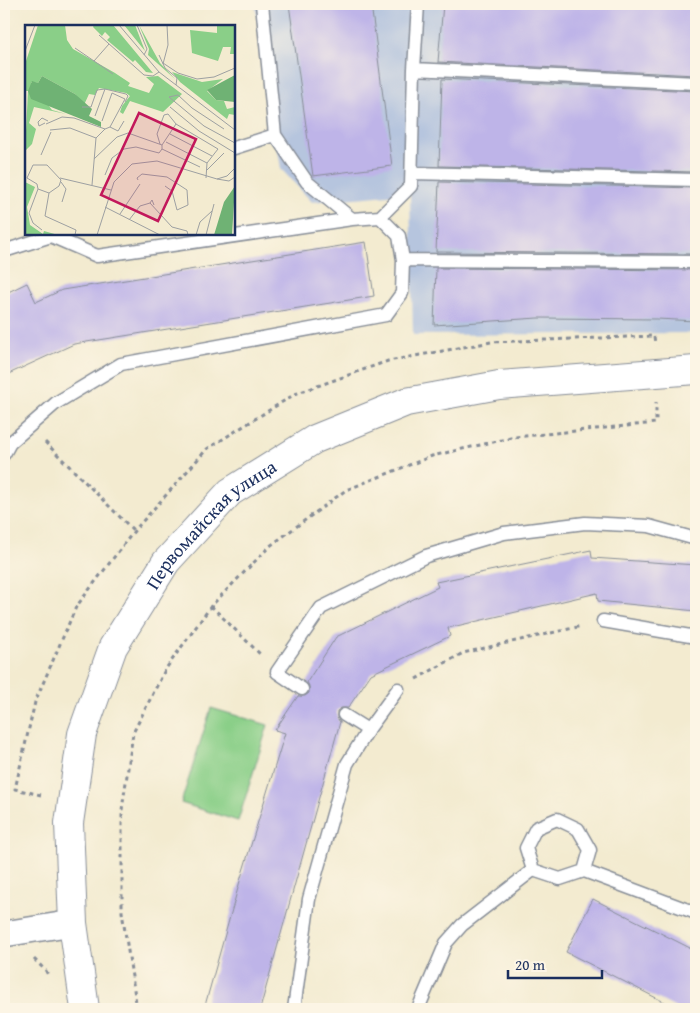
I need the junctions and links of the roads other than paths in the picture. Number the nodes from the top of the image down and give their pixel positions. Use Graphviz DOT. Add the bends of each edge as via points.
graph roads {
  1 [pos="262,4"];
  2 [pos="418,4"];
  3 [pos="414,69"];
  4 [pos="696,83"];
  5 [pos="275,135"];
  6 [pos="235,148"];
  7 [pos="412,173"];
  8 [pos="696,180"];
  9 [pos="380,217"];
  10 [pos="352,219"];
  11 [pos="4,251"];
  12 [pos="403,260"];
  13 [pos="696,262"];
  14 [pos="696,370"];
  15 [pos="6,445"];
  16 [pos="696,539"];
  17 [pos="603,621"];
  18 [pos="696,637"];
  19 [pos="302,689"];
  20 [pos="398,689"];
  21 [pos="344,715"];
  22 [pos="368,730"];
  23 [pos="534,870"];
  24 [pos="584,871"];
  25 [pos="696,913"];
  26 [pos="72,923"];
  27 [pos="4,934"];
  28 [pos="85,1009"];
  29 [pos="294,1009"];
  30 [pos="418,1009"];
  1 -- 5 [label="lane"];
  2 -- 3 [label="lane"];
  3 -- 4 [label="lane"];
  3 -- 7 [label="lane"];
  5 -- 6 [label="lane"];
  5 -- 10 [label="lane" via="307,182"];
  7 -- 8 [label="lane"];
  7 -- 9 [label="lane" via="411,186"];
  9 -- 10 [label="lane"];
  9 -- 12 [label="lane" via="399,236"];
  10 -- 11 [label="lane" via="96,256 51,236"];
  12 -- 13 [label="lane"];
  12 -- 15 [label="lane" via="402,293 386,315 121,364 56,403"];
  14 -- 26 [label="street, Первомайская улица" via="499,385 406,402 315,439 230,492 166,562 113,647 82,734 69,823"];
  16 -- 19 [label="lane" via="649,526 585,523 504,533 426,556 321,608 277,672"];
  17 -- 18 [label="lane"];
  20 -- 22 [label="lane"];
  21 -- 22 [label="lane"];
  22 -- 29 [label="lane" via="347,764 309,899"];
  23 -- 24 [label="lane" via="560,879"];
  23 -- 24 [label="lane" via="526,848 536,828 557,820 578,829 590,850"];
  23 -- 30 [label="lane" via="462,925 446,943"];
  24 -- 25 [label="lane"];
  26 -- 27 [label="street"];
  26 -- 28 [label="street, Первомайская улица"];
}
